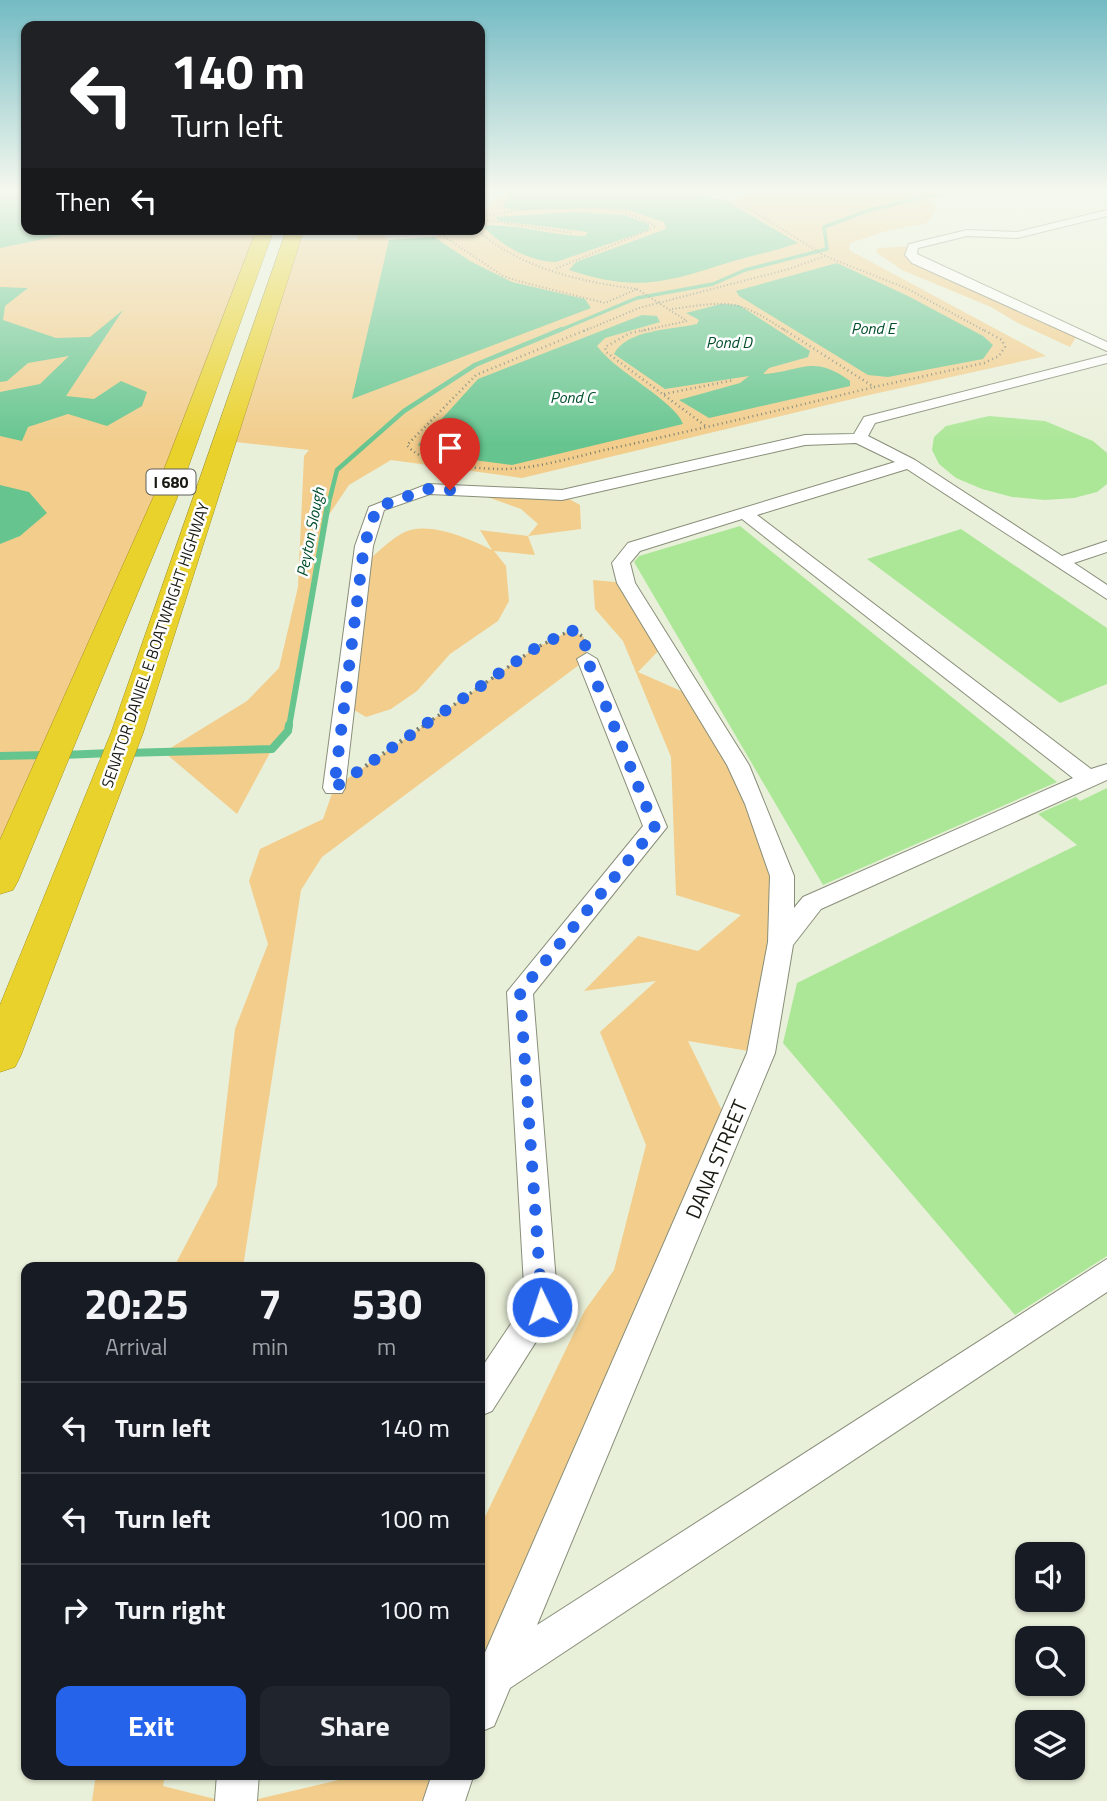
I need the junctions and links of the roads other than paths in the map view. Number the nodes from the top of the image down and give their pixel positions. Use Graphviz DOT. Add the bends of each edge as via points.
graph roads {
  1 [pos="249,275"];
  2 [pos="281,275"];
  3 [pos="949,275"];
  4 [pos="1107,347"];
  5 [pos="1107,359"];
  6 [pos="859,438"];
  7 [pos="909,463"];
  8 [pos="744,513"];
  9 [pos="1107,546"];
  10 [pos="1061,562"];
  11 [pos="1107,593"];
  12 [pos="587,659"];
  13 [pos="1098,775"];
  14 [pos="334,788"];
  15 [pos="0,881"];
  16 [pos="781,942"];
  17 [pos="0,1055"];
  18 [pos="1107,1274"];
  19 [pos="485,1392"];
  20 [pos="495,1675"];
  21 [pos="485,1700"];
  22 [pos="238,1780"];
  23 [pos="451,1780"];
  24 [pos="236,1801"];
  25 [pos="444,1801"];
  1 -- 15 [label="highway, I 680" via="174,474"];
  2 -- 17 [label="highway, SENATOR DANIEL E BOATWRIGHT HIGHWAY / I 680" via="127,733"];
  3 -- 4 [label="street"];
  5 -- 6 [label="street" via="869,420"];
  6 -- 7 [label="street"];
  6 -- 14 [label="street" via="805,440 562,495 428,489 377,507 364,546"];
  7 -- 8 [label="street"];
  7 -- 10 [label="street"];
  8 -- 13 [label="street"];
  8 -- 16 [label="street" via="635,547 621,563 626,583 738,765 756,804 782,876"];
  9 -- 10 [label="street"];
  10 -- 11 [label="street"];
  12 -- 19 [label="street" via="655,828 520,992 542,1307"];
  13 -- 16 [label="street, DANA STREET" via="812,902"];
  16 -- 20 [label="street, DANA STREET" via="761,1053"];
  18 -- 20 [label="street"];
  20 -- 21 [label="street, DANA STREET"];
  22 -- 24 [label="street"];
  23 -- 25 [label="street"];
}
